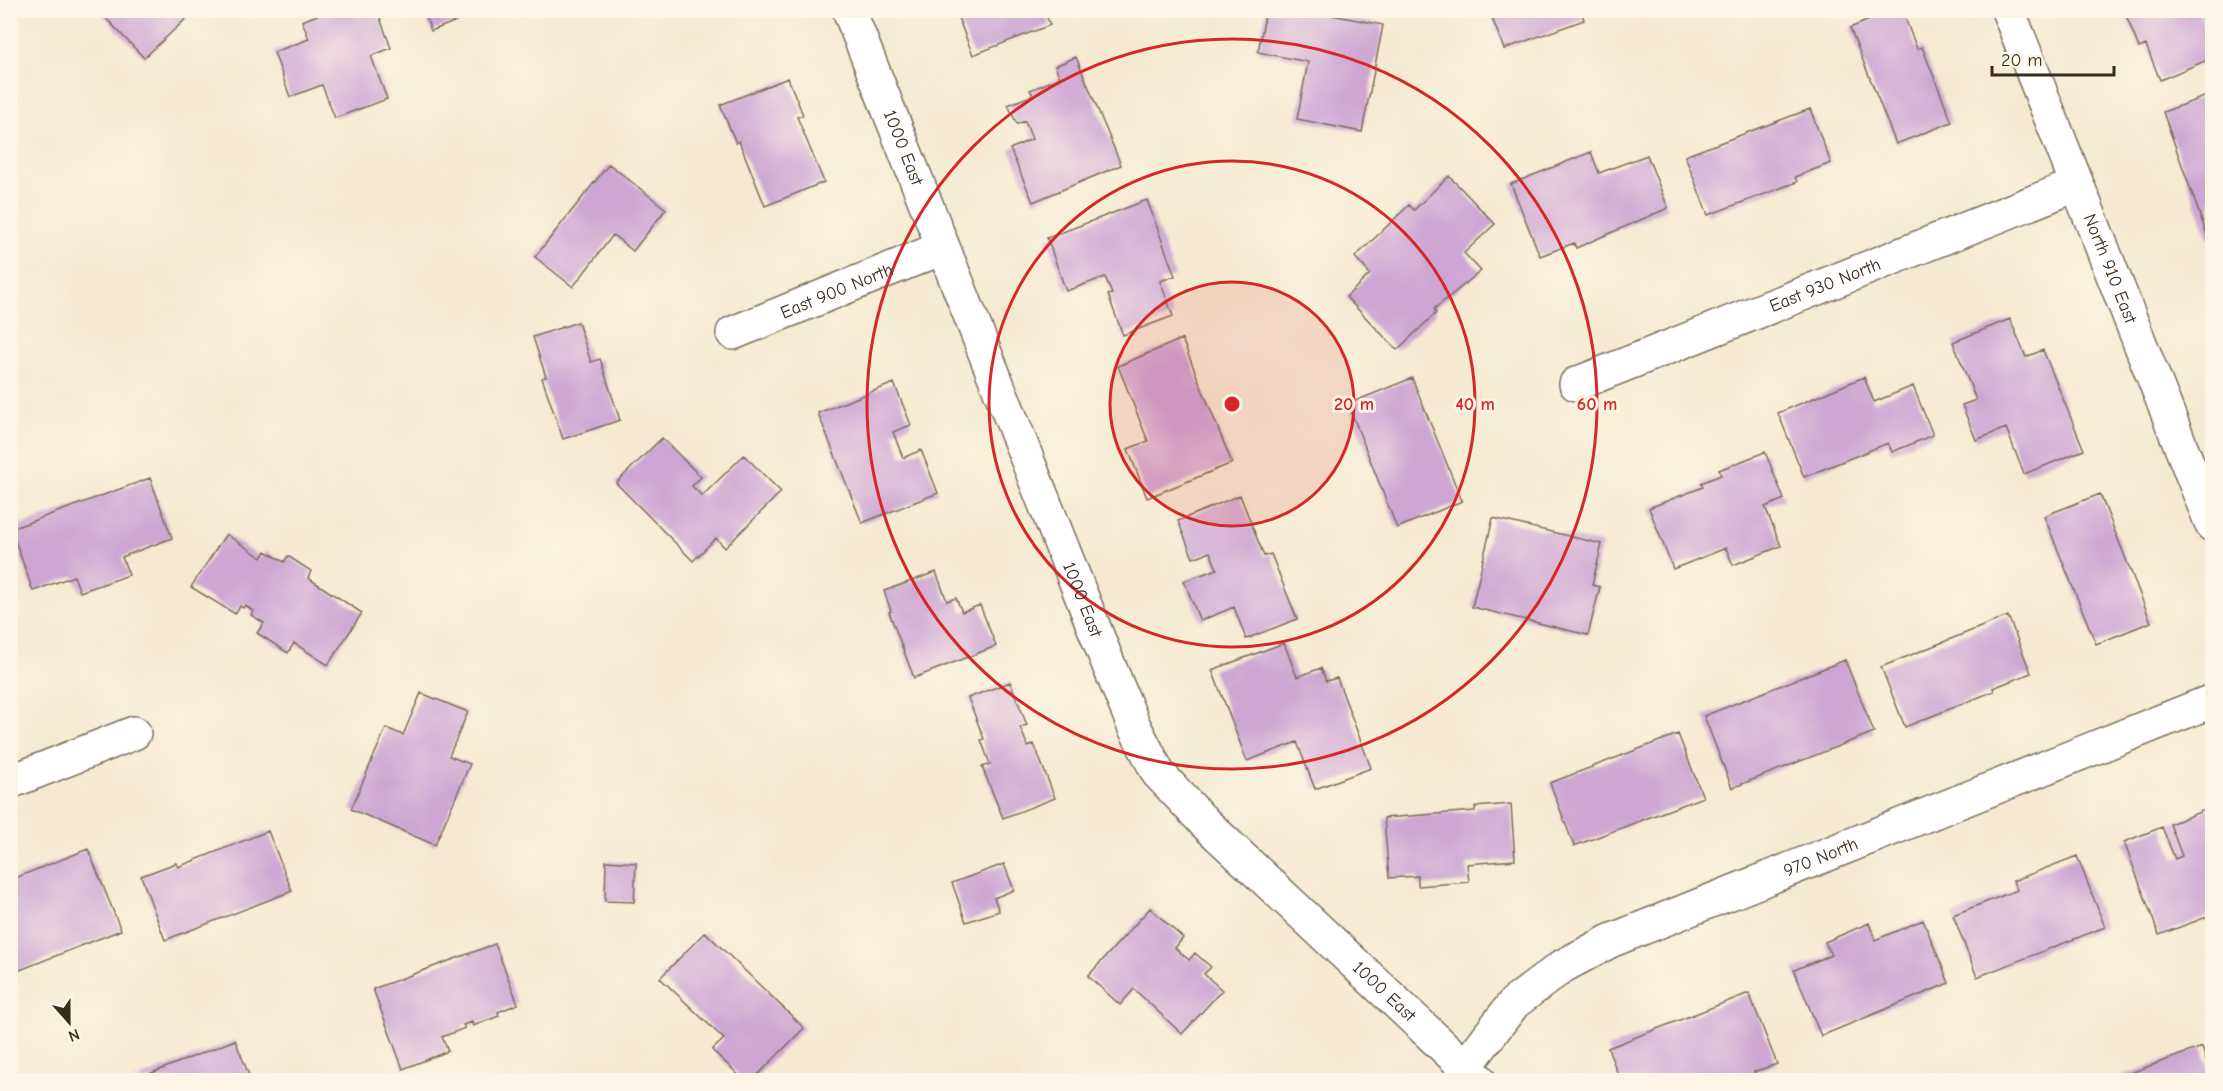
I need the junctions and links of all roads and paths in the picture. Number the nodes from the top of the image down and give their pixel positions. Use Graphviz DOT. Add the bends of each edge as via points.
graph roads {
  1 [pos="849,10"];
  2 [pos="2008,10"];
  3 [pos="2076,185"];
  4 [pos="942,248"];
  5 [pos="733,333"];
  6 [pos="1576,384"];
  7 [pos="2212,525"];
  8 [pos="2212,701"];
  9 [pos="134,733"];
  10 [pos="10,782"];
  11 [pos="1472,1074"];
  1 -- 4 [label="street, 1000 East"];
  2 -- 3 [label="street, North 910 East"];
  3 -- 6 [label="street, East 930 North"];
  3 -- 7 [label="street, North 910 East"];
  4 -- 5 [label="street, East 900 North"];
  4 -- 11 [label="street, 1000 East" via="1134,726 1158,774"];
  8 -- 11 [label="street, 970 North" via="1610,941 1563,966 1514,1003"];
  9 -- 10 [label="street"];
}
